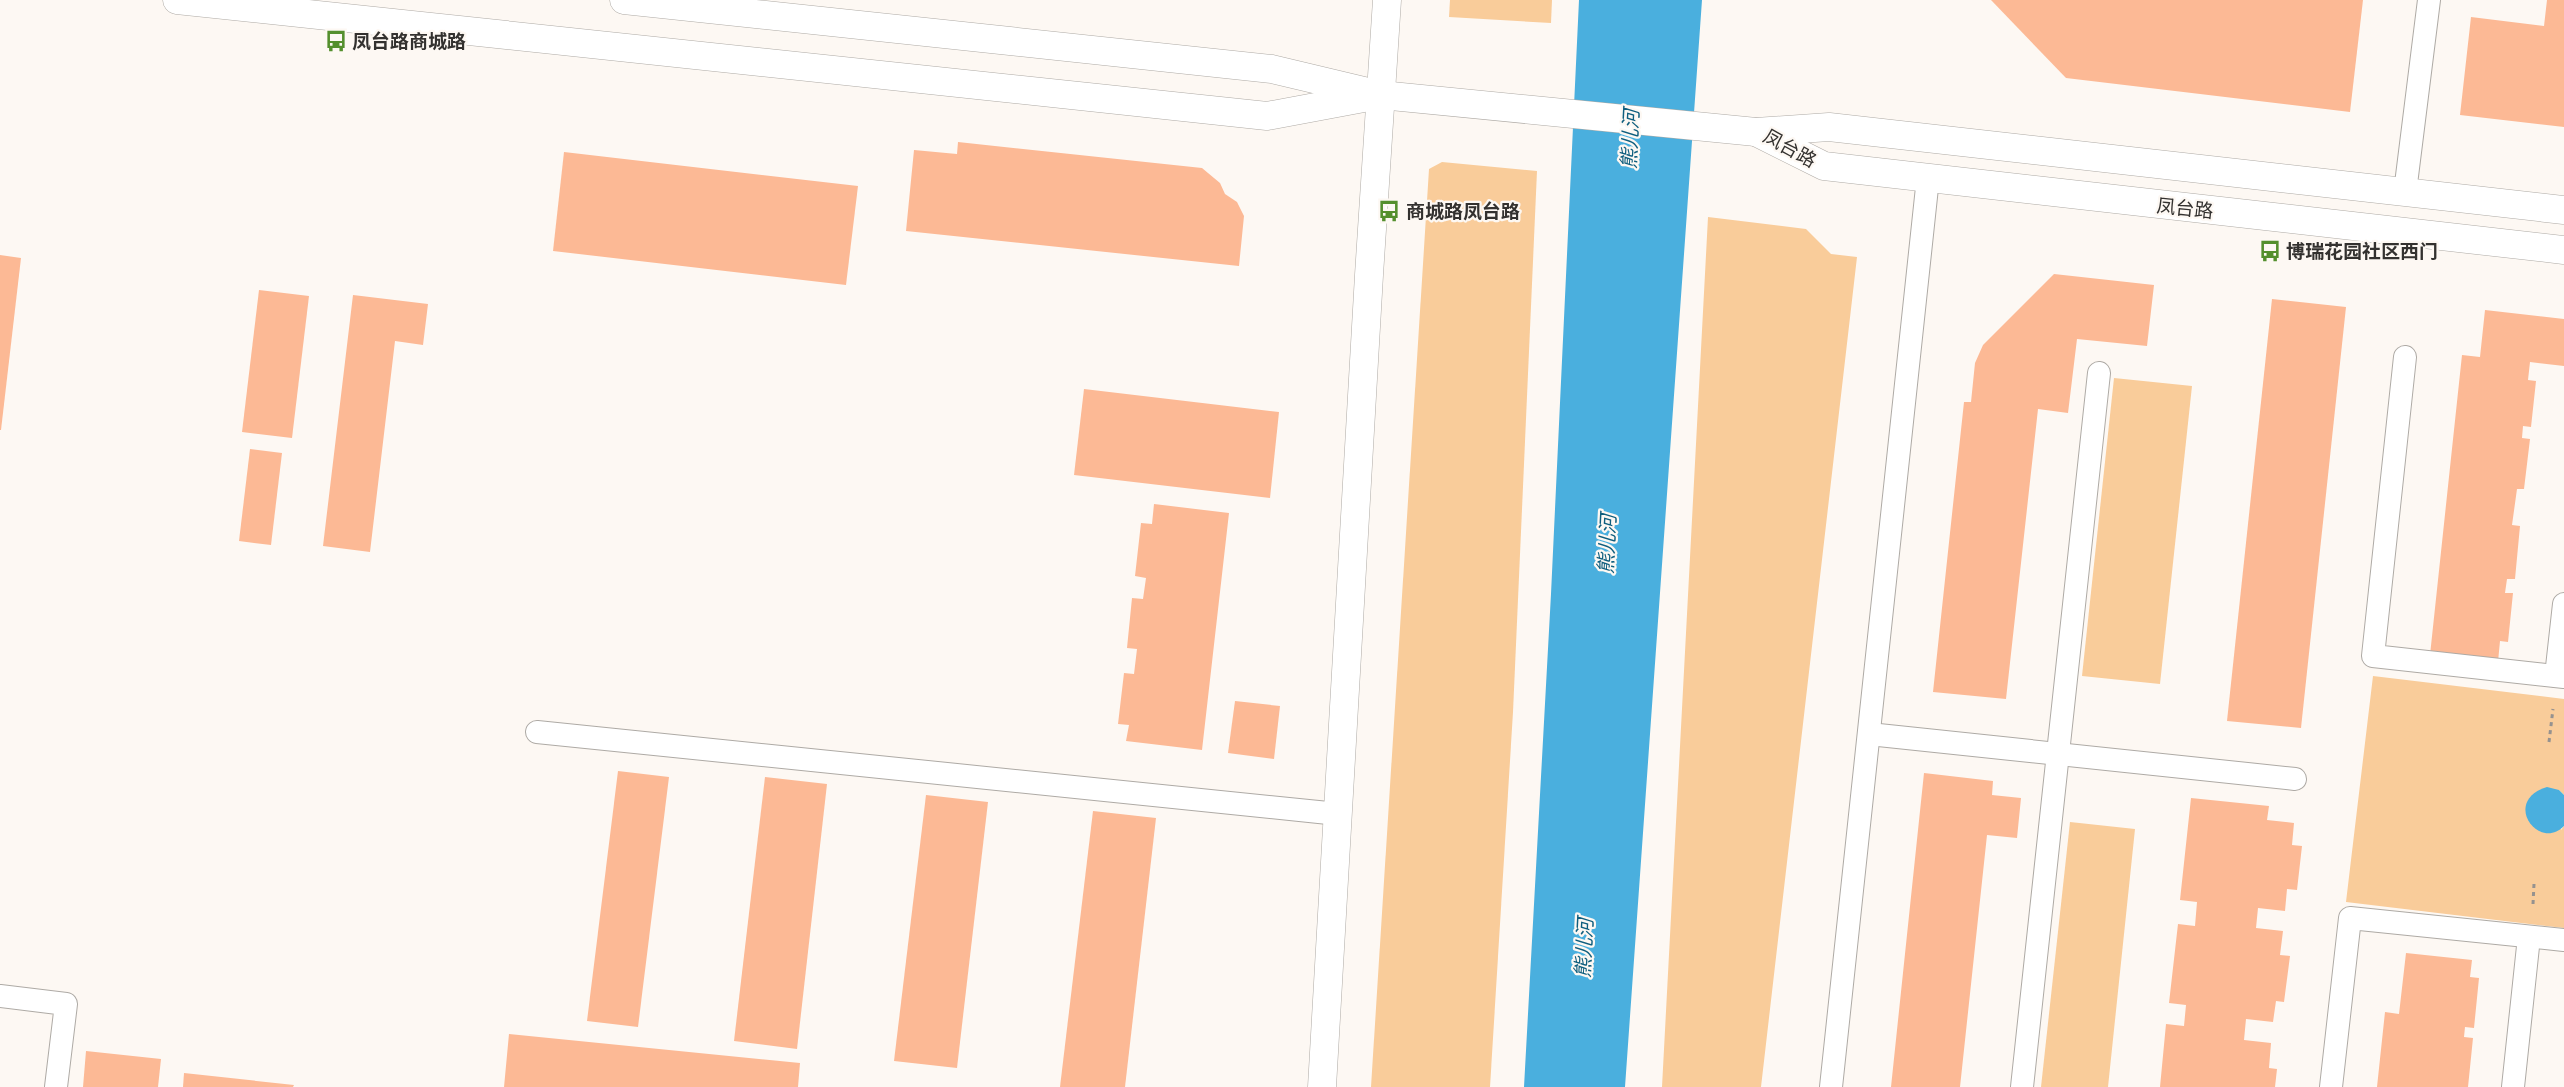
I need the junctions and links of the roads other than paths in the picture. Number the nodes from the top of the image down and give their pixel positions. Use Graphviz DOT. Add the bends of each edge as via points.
graph roads {
  1 [pos="177,0"];
  2 [pos="624,0"];
  3 [pos="1387,0"];
  4 [pos="2428,0"];
  5 [pos="1381,95"];
  6 [pos="1756,132"];
  7 [pos="1928,178"];
  8 [pos="2405,192"];
  9 [pos="2564,210"];
  10 [pos="2564,250"];
  11 [pos="2405,357"];
  12 [pos="2098,373"];
  13 [pos="2564,604"];
  14 [pos="2560,676"];
  15 [pos="537,732"];
  16 [pos="1869,734"];
  17 [pos="2058,754"];
  18 [pos="2296,779"];
  19 [pos="1338,814"];
  20 [pos="2530,937"];
  21 [pos="2564,940"];
  22 [pos="0,996"];
  23 [pos="56,1087"];
  24 [pos="1322,1087"];
  25 [pos="1830,1087"];
  26 [pos="2022,1087"];
  27 [pos="2331,1087"];
  28 [pos="2514,1087"];
  1 -- 5 [label="street" via="1267,116"];
  2 -- 5 [label="street" via="1272,69"];
  3 -- 5 [label="street"];
  4 -- 8 [label="lane"];
  5 -- 6 [label="street"];
  5 -- 19 [label="street"];
  6 -- 7 [label="street, 凤台路" via="1824,166"];
  6 -- 8 [label="street, 凤台路" via="1829,127"];
  7 -- 10 [label="street, 凤台路"];
  7 -- 16 [label="lane"];
  8 -- 9 [label="street, 凤台路"];
  11 -- 14 [label="lane" via="2373,656"];
  12 -- 17 [label="lane"];
  13 -- 14 [label="lane"];
  15 -- 19 [label="lane"];
  16 -- 17 [label="lane"];
  16 -- 25 [label="lane"];
  17 -- 18 [label="lane"];
  17 -- 26 [label="lane"];
  19 -- 24 [label="street"];
  20 -- 21 [label="lane"];
  20 -- 27 [label="lane" via="2350,918"];
  20 -- 28 [label="lane"];
  22 -- 23 [label="lane" via="66,1004"];
}
